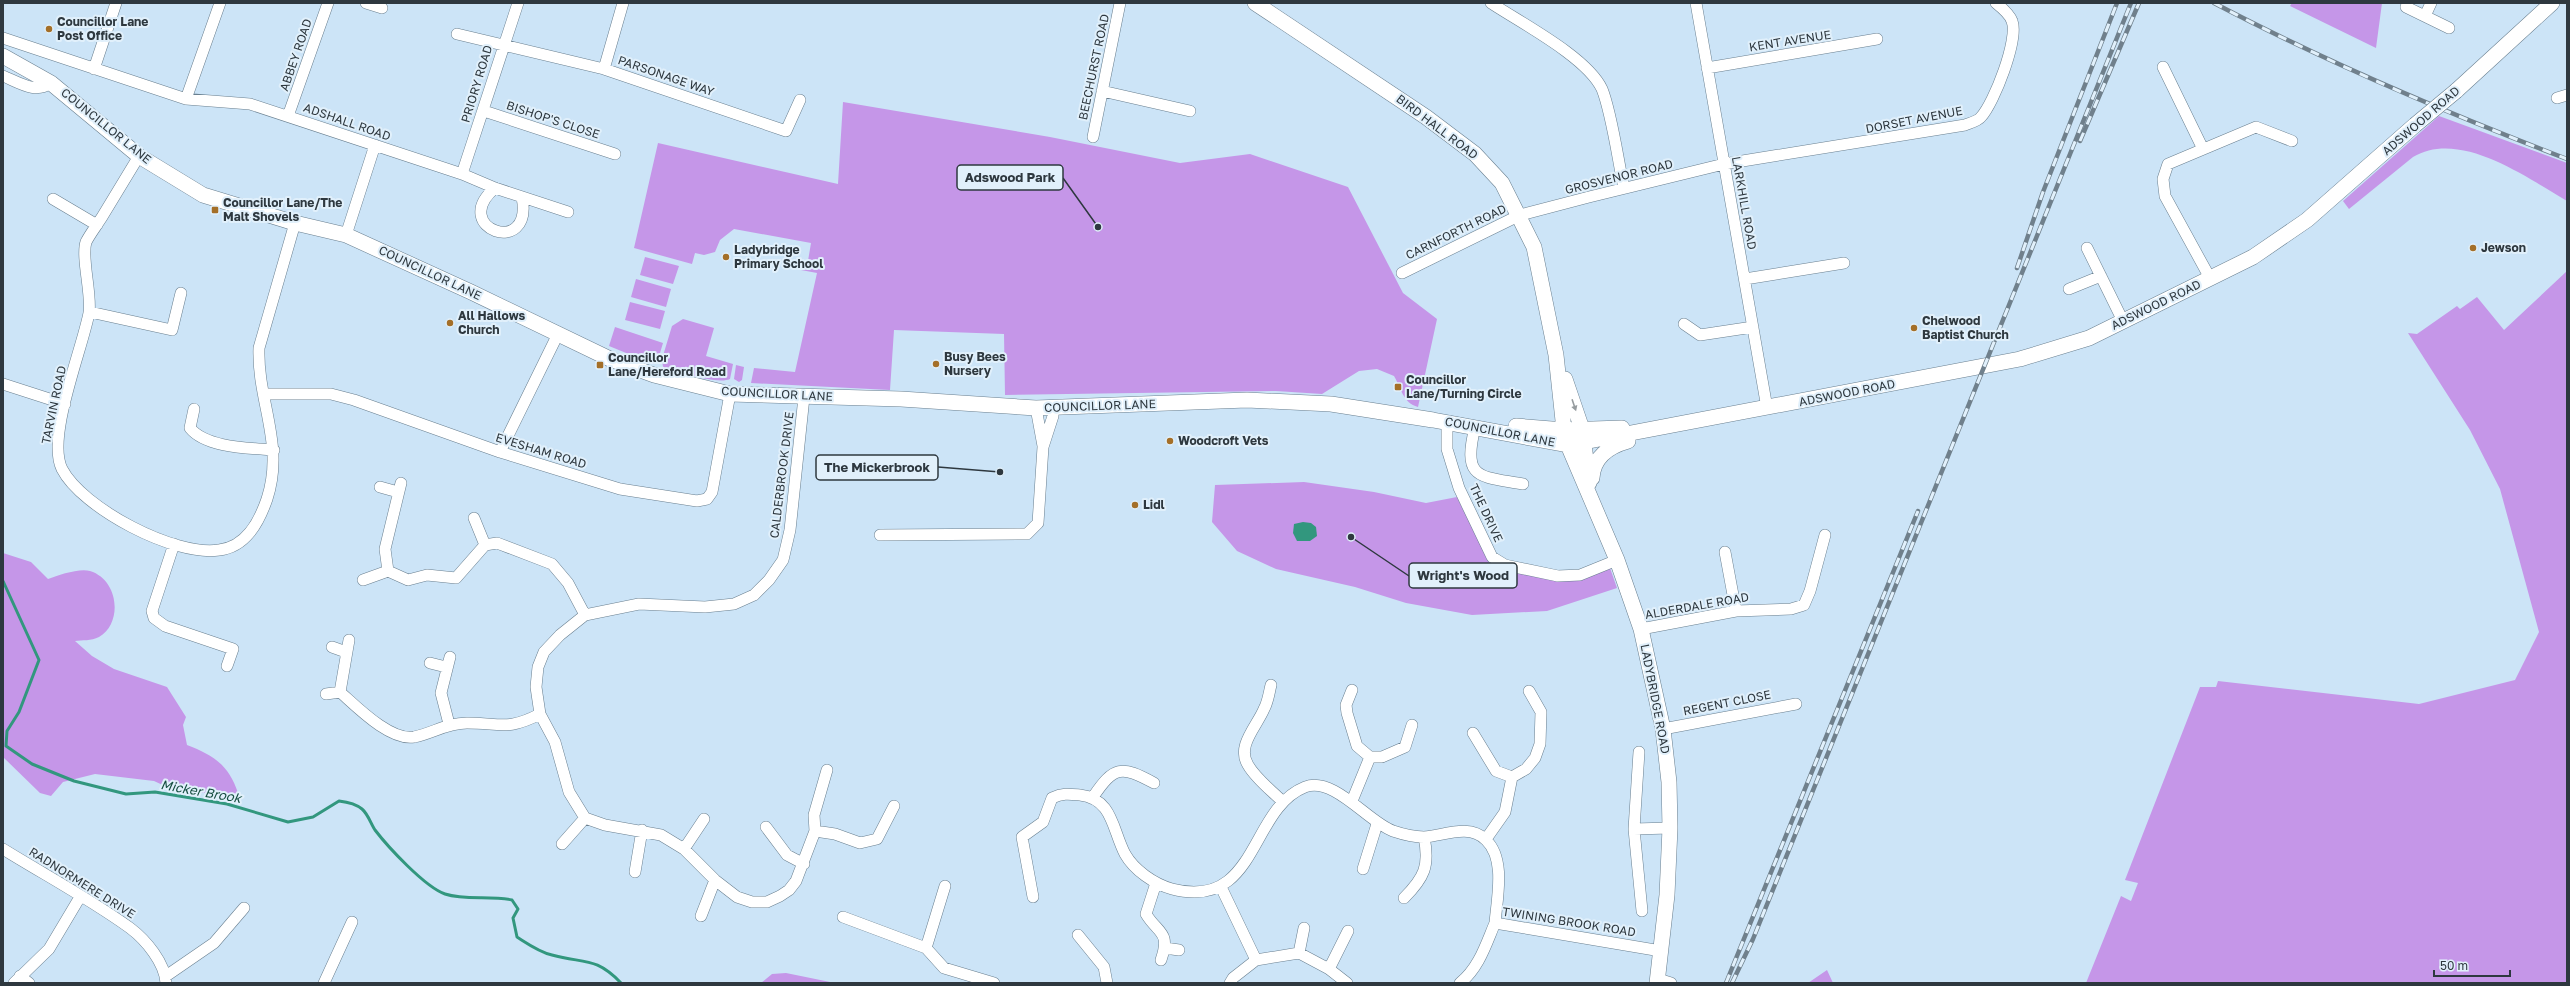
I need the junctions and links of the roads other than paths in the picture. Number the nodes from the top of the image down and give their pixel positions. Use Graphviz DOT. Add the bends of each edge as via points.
graph roads {
  1 [pos="116,3"];
  2 [pos="220,3"];
  3 [pos="328,3"];
  4 [pos="366,3"];
  5 [pos="518,3"];
  6 [pos="623,3"];
  7 [pos="1120,3"];
  8 [pos="1255,3"];
  9 [pos="1491,3"];
  10 [pos="1696,3"];
  11 [pos="1996,3"];
  12 [pos="2431,3"];
  13 [pos="2552,3"];
  14 [pos="2406,7"];
  15 [pos="382,8"];
  16 [pos="2425,16"];
  17 [pos="2449,28"];
  18 [pos="457,34"];
  19 [pos="3,38"];
  20 [pos="1877,39"];
  21 [pos="17,44"];
  22 [pos="502,47"];
  23 [pos="6,57"];
  24 [pos="2163,67"];
  25 [pos="1707,68"];
  26 [pos="94,69"];
  27 [pos="604,69"];
  28 [pos="3,76"];
  29 [pos="51,83"];
  30 [pos="1102,91"];
  31 [pos="186,99"];
  32 [pos="800,100"];
  33 [pos="484,111"];
  34 [pos="1190,111"];
  35 [pos="288,116"];
  36 [pos="1093,137"];
  37 [pos="2292,141"];
  38 [pos="375,145"];
  39 [pos="2203,149"];
  40 [pos="615,154"];
  41 [pos="139,156"];
  42 [pos="1724,164"];
  43 [pos="462,174"];
  44 [pos="495,188"];
  45 [pos="1624,188"];
  46 [pos="522,197"];
  47 [pos="53,199"];
  48 [pos="568,212"];
  49 [pos="1520,215"];
  50 [pos="295,223"];
  51 [pos="97,225"];
  52 [pos="346,235"];
  53 [pos="2087,248"];
  54 [pos="1844,263"];
  55 [pos="1402,273"];
  56 [pos="2101,276"];
  57 [pos="2210,278"];
  58 [pos="1745,279"];
  59 [pos="2069,289"];
  60 [pos="181,293"];
  61 [pos="90,312"];
  62 [pos="2123,321"];
  63 [pos="1684,324"];
  64 [pos="1753,327"];
  65 [pos="558,334"];
  66 [pos="1556,355"];
  67 [pos="3,384"];
  68 [pos="265,394"];
  69 [pos="730,394"];
  70 [pos="804,397"];
  71 [pos="66,404"];
  72 [pos="1036,408"];
  73 [pos="1053,408"];
  74 [pos="1767,408"];
  75 [pos="194,409"];
  76 [pos="1433,420"];
  77 [pos="1448,422"];
  78 [pos="1475,427"];
  79 [pos="1673,427"];
  80 [pos="1564,430"];
  81 [pos="1584,436"];
  82 [pos="1568,445"];
  83 [pos="1043,447"];
  84 [pos="274,450"];
  85 [pos="500,452"];
  86 [pos="1523,484"];
  87 [pos="380,487"];
  88 [pos="1590,496"];
  89 [pos="474,518"];
  90 [pos="880,535"];
  91 [pos="1825,535"];
  92 [pos="174,544"];
  93 [pos="485,546"];
  94 [pos="1725,552"];
  95 [pos="1617,560"];
  96 [pos="388,571"];
  97 [pos="363,580"];
  98 [pos="1736,611"];
  99 [pos="585,615"];
  100 [pos="1641,629"];
  101 [pos="349,640"];
  102 [pos="332,647"];
  103 [pos="346,652"];
  104 [pos="430,662"];
  105 [pos="227,666"];
  106 [pos="1272,685"];
  107 [pos="1352,690"];
  108 [pos="1529,691"];
  109 [pos="340,692"];
  110 [pos="326,694"];
  111 [pos="1796,704"];
  112 [pos="540,714"];
  113 [pos="448,724"];
  114 [pos="1412,725"];
  115 [pos="1663,729"];
  116 [pos="1473,733"];
  117 [pos="1639,752"];
  118 [pos="1370,757"];
  119 [pos="826,770"];
  120 [pos="1512,777"];
  121 [pos="1154,783"];
  122 [pos="1093,797"];
  123 [pos="1282,801"];
  124 [pos="1352,801"];
  125 [pos="894,806"];
  126 [pos="585,818"];
  127 [pos="704,819"];
  128 [pos="1377,824"];
  129 [pos="766,827"];
  130 [pos="1670,828"];
  131 [pos="1634,829"];
  132 [pos="642,830"];
  133 [pos="815,831"];
  134 [pos="1424,837"];
  135 [pos="1486,839"];
  136 [pos="562,844"];
  137 [pos="3,849"];
  138 [pos="684,849"];
  139 [pos="804,864"];
  140 [pos="1363,869"];
  141 [pos="635,872"];
  142 [pos="715,880"];
  143 [pos="1156,883"];
  144 [pos="945,886"];
  145 [pos="1222,887"];
  146 [pos="80,896"];
  147 [pos="1034,897"];
  148 [pos="1404,898"];
  149 [pos="244,908"];
  150 [pos="1642,911"];
  151 [pos="701,916"];
  152 [pos="843,917"];
  153 [pos="352,922"];
  154 [pos="1494,923"];
  155 [pos="1304,928"];
  156 [pos="1348,931"];
  157 [pos="1078,934"];
  158 [pos="926,948"];
  159 [pos="1165,948"];
  160 [pos="1179,950"];
  161 [pos="1661,950"];
  162 [pos="1299,954"];
  163 [pos="1161,960"];
  164 [pos="1256,960"];
  165 [pos="1329,969"];
  166 [pos="17,979"];
  167 [pos="166,980"];
  168 [pos="1662,982"];
  169 [pos="29,983"];
  170 [pos="324,983"];
  171 [pos="994,983"];
  172 [pos="1107,983"];
  173 [pos="1230,983"];
  174 [pos="1348,983"];
  175 [pos="1460,983"];
  1 -- 26 [label="street"];
  2 -- 31 [label="street"];
  3 -- 35 [label="street, ABBEY ROAD"];
  4 -- 15 [label="street"];
  5 -- 22 [label="street, PRIORY ROAD"];
  6 -- 27 [label="street"];
  7 -- 30 [label="street, BEECHURST ROAD"];
  8 -- 49 [label="street, BIRD HALL ROAD" via="1426,117 1475,154 1502,183"];
  9 -- 45 [label="street" via="1588,69 1602,89"];
  10 -- 25 [label="street, LARKHILL ROAD"];
  11 -- 42 [label="street, DORSET AVENUE" via="2012,21 2014,34 2010,52 1988,109 1980,118 1965,125 1901,137"];
  12 -- 16 [label="street"];
  13 -- 57 [label="street, ADSWOOD ROAD, bridge" via="2456,91 2299,226 2253,257"];
  14 -- 16 [label="street"];
  16 -- 17 [label="street"];
  18 -- 22 [label="street, PARSONAGE WAY"];
  19 -- 21 [label="street"];
  20 -- 25 [label="street, KENT AVENUE"];
  21 -- 23 [label="street, COUNCILLOR LANE"];
  21 -- 26 [label="street"];
  22 -- 27 [label="street, PARSONAGE WAY"];
  22 -- 33 [label="street, PRIORY ROAD"];
  23 -- 29 [label="street, COUNCILLOR LANE"];
  24 -- 39 [label="street"];
  25 -- 42 [label="street, LARKHILL ROAD"];
  26 -- 31 [label="street"];
  27 -- 32 [label="street, PARSONAGE WAY" via="786,131"];
  28 -- 29 [label="street, COUNCILLOR LANE" via="34,89 44,88"];
  29 -- 41 [label="street, COUNCILLOR LANE"];
  30 -- 34 [label="street"];
  30 -- 36 [label="street, BEECHURST ROAD"];
  31 -- 35 [label="street, ADSHALL ROAD" via="250,104"];
  33 -- 40 [label="street, BISHOP'S CLOSE"];
  33 -- 43 [label="street, PRIORY ROAD"];
  35 -- 38 [label="street, ADSHALL ROAD"];
  37 -- 39 [label="street" via="2256,127"];
  38 -- 43 [label="street, ADSHALL ROAD"];
  38 -- 52 [label="street"];
  39 -- 57 [label="street" via="2168,164 2163,179 2165,196"];
  41 -- 50 [label="street, COUNCILLOR LANE" via="189,188 214,200"];
  41 -- 51 [label="street, TARVIN ROAD"];
  42 -- 45 [label="street, GROSVENOR ROAD"];
  42 -- 58 [label="street, LARKHILL ROAD"];
  43 -- 44 [label="street, ADSHALL ROAD"];
  44 -- 46 [label="street, ADSHALL ROAD"];
  44 -- 46 [label="street" via="486,195 482,210 483,223 493,232 505,233 516,228 525,208"];
  45 -- 49 [label="street, GROSVENOR ROAD"];
  46 -- 48 [label="street, ADSHALL ROAD"];
  47 -- 51 [label="street"];
  49 -- 55 [label="street, CARNFORTH ROAD"];
  49 -- 66 [label="street, BIRD HALL ROAD" via="1534,247"];
  50 -- 52 [label="street, COUNCILLOR LANE"];
  50 -- 68 [label="street, TARVIN ROAD" via="259,348 258,365"];
  51 -- 61 [label="street, TARVIN ROAD" via="86,244"];
  52 -- 65 [label="street, COUNCILLOR LANE"];
  53 -- 56 [label="street"];
  54 -- 58 [label="street"];
  56 -- 59 [label="street"];
  56 -- 62 [label="street"];
  57 -- 62 [label="street, ADSWOOD ROAD"];
  58 -- 64 [label="street, LARKHILL ROAD"];
  60 -- 61 [label="street" via="172,330"];
  61 -- 71 [label="street, TARVIN ROAD"];
  62 -- 74 [label="street, ADSWOOD ROAD" via="2089,338 2020,360"];
  63 -- 64 [label="street" via="1700,335"];
  64 -- 74 [label="street, LARKHILL ROAD"];
  65 -- 69 [label="street, COUNCILLOR LANE" via="639,370"];
  65 -- 85 [label="street"];
  66 -- 80 [label="street, BIRD HALL ROAD"];
  66 -- 81 [label="street, BIRD HALL ROAD, one-way"];
  67 -- 71 [label="street"];
  68 -- 84 [label="street, TARVIN ROAD"];
  68 -- 85 [label="street, EVESHAM ROAD" via="331,394"];
  69 -- 70 [label="street, COUNCILLOR LANE"];
  69 -- 85 [label="street, EVESHAM ROAD" via="712,492 707,500 620,489"];
  70 -- 72 [label="street, COUNCILLOR LANE" via="901,399"];
  70 -- 99 [label="street, CALDERBROOK DRIVE" via="790,530 783,560 754,595 734,604 705,607 639,604"];
  71 -- 92 [label="street, TARVIN ROAD" via="57,450 62,469 75,488 144,533"];
  72 -- 73 [label="street, COUNCILLOR LANE"];
  72 -- 83 [label="street"];
  73 -- 76 [label="street, COUNCILLOR LANE" via="1247,400 1331,404"];
  73 -- 83 [label="street"];
  74 -- 79 [label="street, ADSWOOD ROAD"];
  75 -- 84 [label="street" via="190,428 195,434 231,447"];
  76 -- 77 [label="street, COUNCILLOR LANE"];
  76 -- 80 [label="street, COUNCILLOR LANE"];
  77 -- 78 [label="street, COUNCILLOR LANE"];
  77 -- 95 [label="street, THE DRIVE" via="1447,449 1459,488 1492,557 1505,565 1558,576 1580,575"];
  78 -- 82 [label="street, COUNCILLOR LANE"];
  78 -- 86 [label="street" via="1471,460 1476,472 1482,477"];
  79 -- 81 [label="street, ADSWOOD ROAD"];
  79 -- 88 [label="street, ADSWOOD ROAD" via="1618,444 1604,453 1596,461 1592,472"];
  80 -- 81 [label="street, ADSWOOD ROAD"];
  80 -- 82 [label="street, LADYBRIDGE ROAD"];
  81 -- 82 [label="street, ADSWOOD ROAD"];
  81 -- 88 [label="street, LADYBRIDGE ROAD"];
  82 -- 88 [label="street, LADYBRIDGE ROAD"];
  83 -- 90 [label="street" via="1038,523 1027,534"];
  84 -- 92 [label="street, TARVIN ROAD" via="273,478 253,531 238,543 220,550 202,551"];
  87 -- 96 [label="street" via="400,487 385,549"];
  88 -- 95 [label="street, LADYBRIDGE ROAD"];
  89 -- 93 [label="street"];
  91 -- 98 [label="street, ALDERDALE ROAD" via="1804,605 1791,609"];
  92 -- 105 [label="street" via="152,611 154,618 165,626 233,649"];
  93 -- 96 [label="street" via="459,582 427,575 408,580"];
  93 -- 99 [label="street" via="497,543 552,564 568,583"];
  94 -- 98 [label="street"];
  95 -- 100 [label="street, LADYBRIDGE ROAD"];
  96 -- 97 [label="street"];
  98 -- 100 [label="street, ALDERDALE ROAD"];
  99 -- 112 [label="street, CALDERBROOK DRIVE" via="544,652 538,667 536,687"];
  100 -- 115 [label="street, LADYBRIDGE ROAD"];
  101 -- 103 [label="street"];
  102 -- 103 [label="street"];
  103 -- 109 [label="street"];
  104 -- 113 [label="street" via="448,662 441,693"];
  106 -- 123 [label="street" via="1265,707 1247,738 1245,751 1247,764 1253,773"];
  107 -- 118 [label="street" via="1346,705 1347,713 1358,746"];
  108 -- 120 [label="street" via="1540,712 1540,744 1526,769"];
  109 -- 110 [label="street"];
  109 -- 113 [label="street" via="373,722 412,737"];
  111 -- 115 [label="street, REGENT CLOSE"];
  112 -- 113 [label="street" via="520,724"];
  112 -- 126 [label="street, CALDERBROOK DRIVE" via="555,742 569,792"];
  114 -- 118 [label="street" via="1405,748 1382,757"];
  115 -- 130 [label="street, LADYBRIDGE ROAD" via="1669,782"];
  116 -- 120 [label="street" via="1496,771"];
  117 -- 131 [label="street"];
  118 -- 124 [label="street"];
  119 -- 133 [label="street" via="814,815"];
  120 -- 135 [label="street" via="1505,812"];
  121 -- 122 [label="street" via="1132,771 1117,772 1107,777"];
  122 -- 143 [label="street" via="1108,811 1125,854 1136,868"];
  122 -- 147 [label="street" via="1063,793 1052,798 1043,822 1022,837"];
  123 -- 124 [label="street" via="1306,787 1320,787"];
  123 -- 145 [label="street" via="1241,868"];
  124 -- 128 [label="street"];
  125 -- 133 [label="street" via="877,839 860,843 835,834"];
  126 -- 132 [label="street" via="605,825"];
  126 -- 136 [label="street"];
  127 -- 138 [label="street"];
  128 -- 134 [label="street" via="1394,831"];
  128 -- 140 [label="street"];
  129 -- 139 [label="street" via="786,855"];
  130 -- 131 [label="street"];
  130 -- 161 [label="street, LADYBRIDGE ROAD"];
  131 -- 150 [label="street"];
  132 -- 138 [label="street" via="661,835"];
  132 -- 141 [label="street"];
  133 -- 139 [label="street"];
  134 -- 135 [label="street" via="1454,831 1473,833"];
  134 -- 148 [label="street" via="1427,854 1425,867 1420,882"];
  135 -- 154 [label="street" via="1493,851 1499,874"];
  137 -- 146 [label="street, RADNORMERE DRIVE"];
  138 -- 142 [label="street"];
  139 -- 142 [label="street" via="789,890 767,902 752,902 737,897"];
  142 -- 151 [label="street"];
  143 -- 145 [label="street" via="1179,890 1198,891"];
  143 -- 159 [label="street" via="1146,914 1163,933"];
  144 -- 158 [label="street"];
  145 -- 164 [label="street"];
  146 -- 166 [label="street" via="48,949"];
  146 -- 167 [label="street, RADNORMERE DRIVE" via="131,929 152,951"];
  149 -- 167 [label="street" via="214,943"];
  152 -- 158 [label="street"];
  153 -- 170 [label="street"];
  154 -- 161 [label="street, TWINING BROOK ROAD"];
  154 -- 175 [label="street, TWINING BROOK ROAD" via="1479,960 1468,977"];
  155 -- 162 [label="street"];
  156 -- 165 [label="street"];
  157 -- 172 [label="street" via="1104,967"];
  158 -- 171 [label="street" via="944,968"];
  159 -- 160 [label="street"];
  159 -- 163 [label="street"];
  161 -- 168 [label="street, LADYBRIDGE ROAD"];
  162 -- 164 [label="street"];
  162 -- 165 [label="street"];
  164 -- 173 [label="street"];
  165 -- 174 [label="street"];
  166 -- 169 [label="street"];
}
